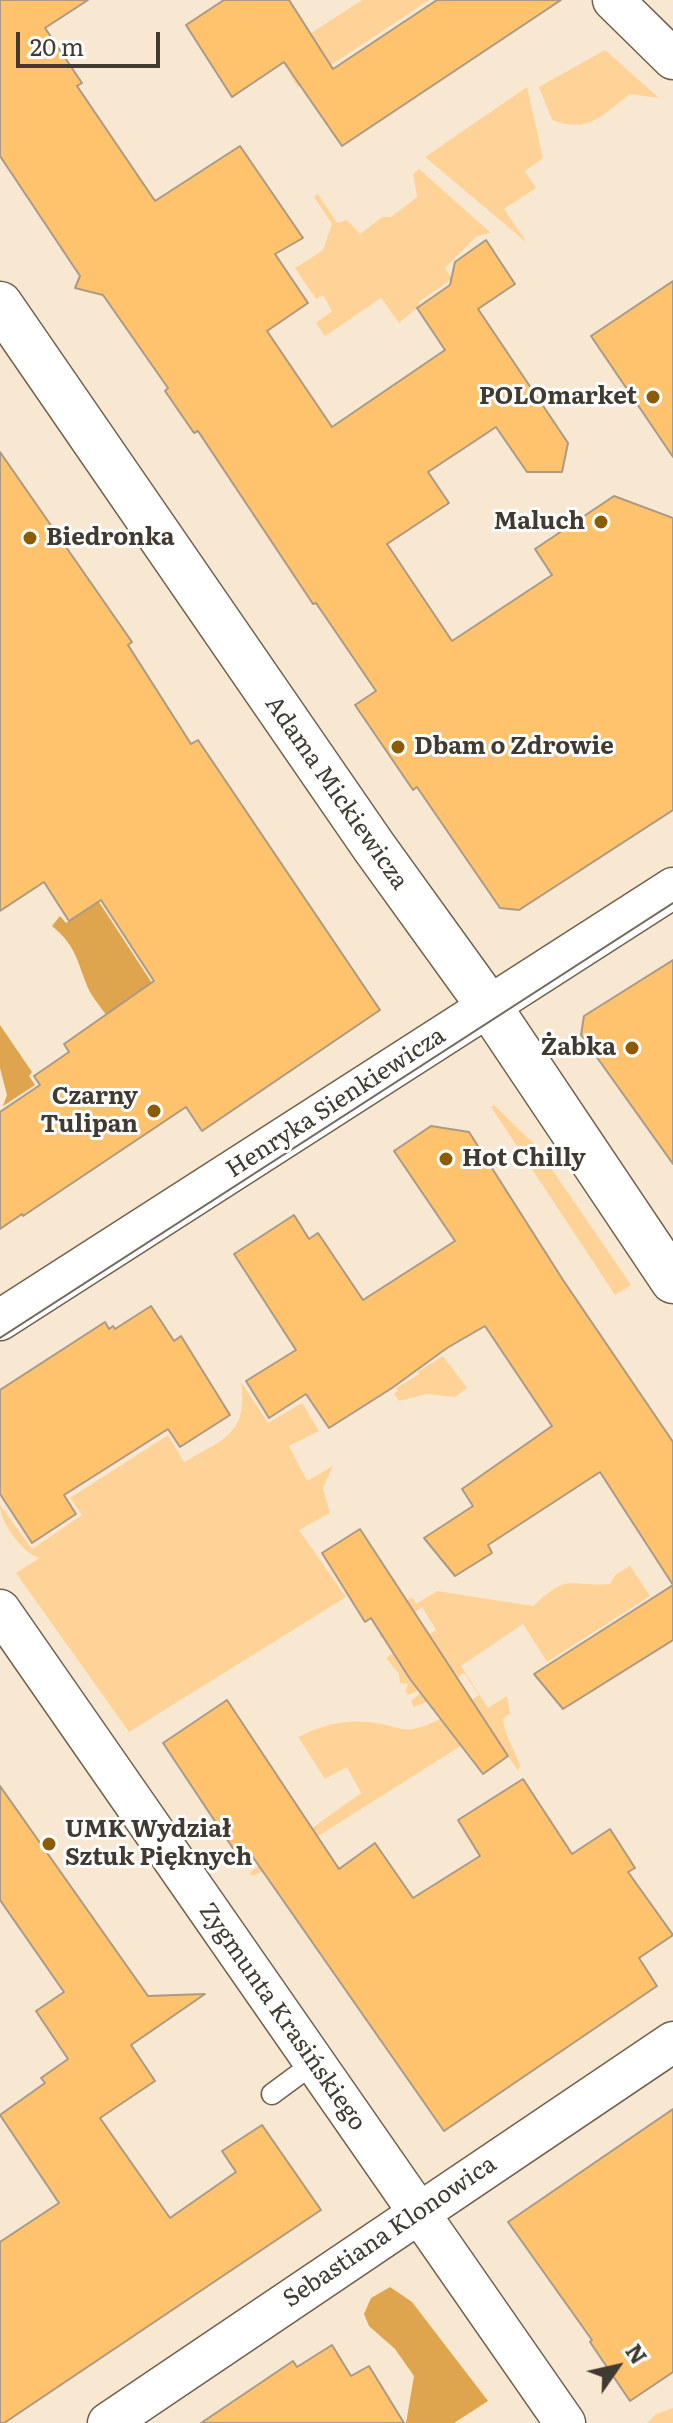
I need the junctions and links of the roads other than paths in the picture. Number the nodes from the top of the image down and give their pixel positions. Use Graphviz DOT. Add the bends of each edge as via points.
graph roads {
  1 [pos="613,0"];
  2 [pos="673,59"];
  3 [pos="0,304"];
  4 [pos="673,888"];
  5 [pos="488,1005"];
  6 [pos="673,1281"];
  7 [pos="0,1320"];
  8 [pos="0,1610"];
  9 [pos="673,2042"];
  10 [pos="314,2063"];
  11 [pos="272,2094"];
  12 [pos="417,2212"];
  13 [pos="553,2414"];
  14 [pos="108,2423"];
  1 -- 2 [label="street"];
  3 -- 5 [label="street, Adama Mickiewicza"];
  4 -- 5 [label="street, Henryka Sienkiewicza"];
  5 -- 6 [label="street, Adama Mickiewicza"];
  5 -- 7 [label="street, Henryka Sienkiewicza"];
  8 -- 10 [label="street, Zygmunta Krasińskiego"];
  9 -- 12 [label="street, Sebastiana Klonowica"];
  10 -- 11 [label="lane"];
  10 -- 12 [label="street, Zygmunta Krasińskiego"];
  12 -- 13 [label="street, Zygmunta Krasińskiego"];
  12 -- 14 [label="street, Sebastiana Klonowica"];
}
